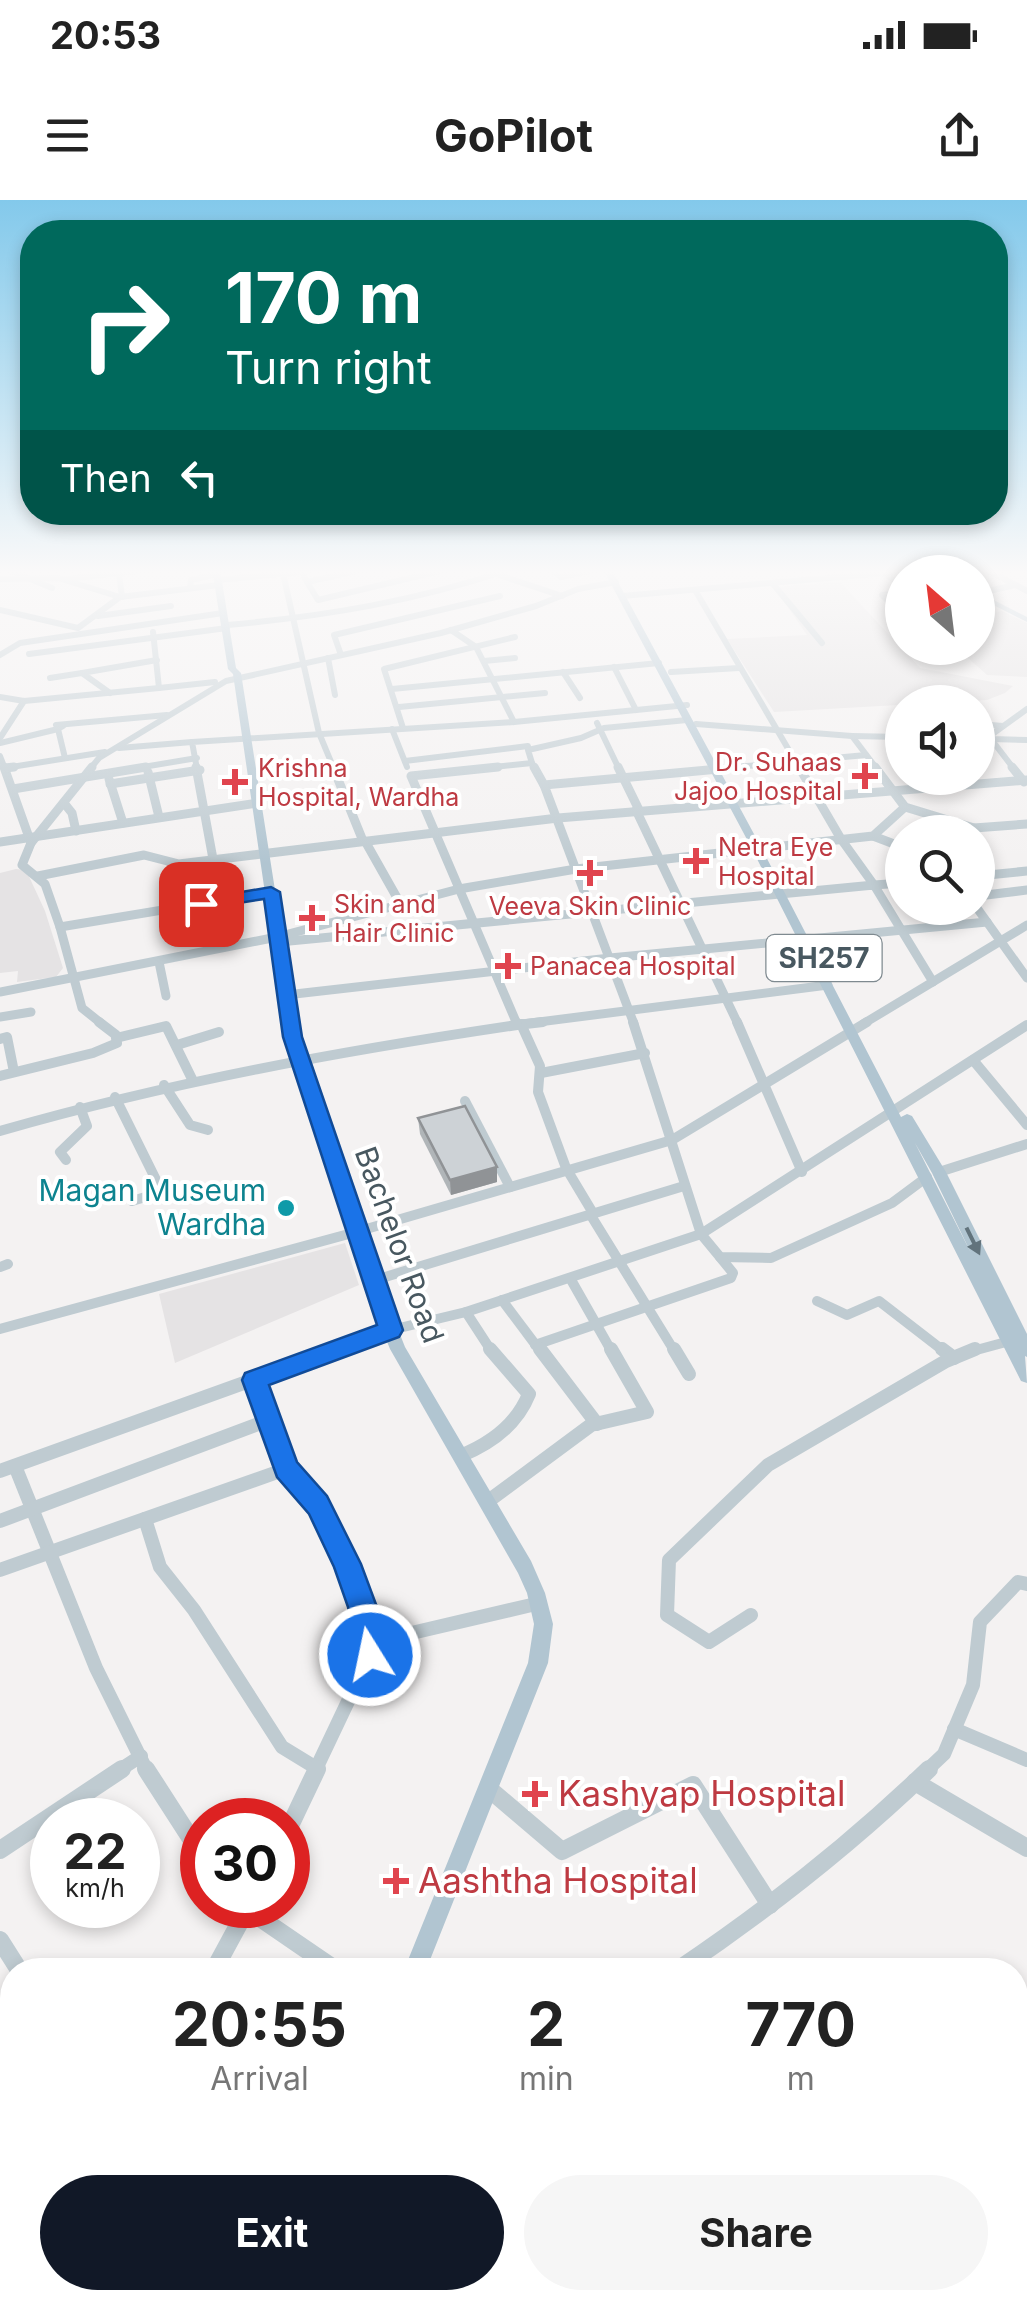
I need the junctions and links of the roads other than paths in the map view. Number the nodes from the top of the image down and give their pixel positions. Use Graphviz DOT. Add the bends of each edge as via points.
graph roads {
  1 [pos="114,667"];
  2 [pos="158,667"];
  3 [pos="232,667"];
  4 [pos="282,667"];
  5 [pos="305,667"];
  6 [pos="330,667"];
  7 [pos="391,667"];
  8 [pos="488,667"];
  9 [pos="610,667"];
  10 [pos="614,667"];
  11 [pos="661,667"];
  12 [pos="668,667"];
  13 [pos="739,668"];
  14 [pos="563,672"];
  15 [pos="671,672"];
  16 [pos="82,673"];
  17 [pos="234,677"];
  18 [pos="50,678"];
  19 [pos="495,679"];
  20 [pos="160,688"];
  21 [pos="392,689"];
  22 [pos="110,693"];
  23 [pos="545,693"];
  24 [pos="336,694"];
  25 [pos="0,697"];
  26 [pos="503,697"];
  27 [pos="580,698"];
  28 [pos="24,701"];
  29 [pos="684,706"];
  30 [pos="399,707"];
  31 [pos="1027,709"];
  32 [pos="636,710"];
  33 [pos="593,714"];
  34 [pos="167,715"];
  35 [pos="515,722"];
  36 [pos="691,722"];
  37 [pos="1027,724"];
  38 [pos="995,725"];
  39 [pos="1005,725"];
  40 [pos="403,728"];
  41 [pos="774,728"];
  42 [pos="58,729"];
  43 [pos="392,729"];
  44 [pos="601,730"];
  45 [pos="320,733"];
  46 [pos="995,734"];
  47 [pos="246,736"];
  48 [pos="852,736"];
  49 [pos="885,737"];
  50 [pos="21,738"];
  51 [pos="995,738"];
  52 [pos="1027,740"];
  53 [pos="0,741"];
  54 [pos="192,742"];
  55 [pos="995,743"];
  56 [pos="529,748"];
  57 [pos="112,750"];
  58 [pos="99,754"];
  59 [pos="866,755"];
  60 [pos="0,756"];
  61 [pos="196,758"];
  62 [pos="63,759"];
  63 [pos="795,760"];
  64 [pos="405,761"];
  65 [pos="532,763"];
  66 [pos="29,764"];
  67 [pos="147,766"];
  68 [pos="5,768"];
  69 [pos="718,769"];
  70 [pos="200,770"];
  71 [pos="107,772"];
  72 [pos="86,776"];
  73 [pos="411,776"];
  74 [pos="622,777"];
  75 [pos="148,778"];
  76 [pos="65,779"];
  77 [pos="885,781"];
  78 [pos="1026,782"];
  79 [pos="110,784"];
  80 [pos="995,784"];
  81 [pos="544,785"];
  82 [pos="13,789"];
  83 [pos="885,790"];
  84 [pos="896,795"];
  85 [pos="819,796"];
  86 [pos="66,801"];
  87 [pos="736,802"];
  88 [pos="258,803"];
  89 [pos="905,807"];
  90 [pos="205,809"];
  91 [pos="638,810"];
  92 [pos="928,815"];
  93 [pos="159,817"];
  94 [pos="558,818"];
  95 [pos="123,823"];
  96 [pos="1027,824"];
  97 [pos="995,827"];
  98 [pos="76,830"];
  99 [pos="433,832"];
  100 [pos="873,836"];
  101 [pos="33,839"];
  102 [pos="841,839"];
  103 [pos="885,840"];
  104 [pos="364,841"];
  105 [pos="0,842"];
  106 [pos="761,847"];
  107 [pos="266,852"];
  108 [pos="213,859"];
  109 [pos="658,859"];
  110 [pos="576,869"];
  111 [pos="1027,872"];
  112 [pos="995,875"];
  113 [pos="38,876"];
  114 [pos="885,884"];
  115 [pos="874,885"];
  116 [pos="459,889"];
  117 [pos="1027,890"];
  118 [pos="271,892"];
  119 [pos="785,893"];
  120 [pos="995,894"];
  121 [pos="680,902"];
  122 [pos="400,903"];
  123 [pos="593,912"];
  124 [pos="474,923"];
  125 [pos="1027,924"];
  126 [pos="959,925"];
  127 [pos="989,925"];
  128 [pos="60,927"];
  129 [pos="902,931"];
  130 [pos="277,939"];
  131 [pos="809,940"];
  132 [pos="1000,940"];
  133 [pos="702,949"];
  134 [pos="610,958"];
  135 [pos="159,962"];
  136 [pos="493,971"];
  137 [pos="1027,978"];
  138 [pos="73,980"];
  139 [pos="933,982"];
  140 [pos="828,986"];
  141 [pos="0,992"];
  142 [pos="166,996"];
  143 [pos="286,996"];
  144 [pos="726,996"];
  145 [pos="629,1010"];
  146 [pos="31,1012"];
  147 [pos="0,1017"];
  148 [pos="519,1025"];
  149 [pos="1027,1025"];
  150 [pos="855,1029"];
  151 [pos="219,1032"];
  152 [pos="116,1038"];
  153 [pos="0,1039"];
  154 [pos="177,1045"];
  155 [pos="645,1053"];
  156 [pos="299,1058"];
  157 [pos="973,1060"];
  158 [pos="14,1072"];
  159 [pos="541,1072"];
  160 [pos="0,1076"];
  161 [pos="192,1079"];
  162 [pos="765,1084"];
  163 [pos="164,1085"];
  164 [pos="114,1098"];
  165 [pos="465,1101"];
  166 [pos="80,1107"];
  167 [pos="897,1110"];
  168 [pos="1027,1126"];
  169 [pos="208,1130"];
  170 [pos="0,1131"];
  171 [pos="672,1140"];
  172 [pos="1027,1144"];
  173 [pos="66,1160"];
  174 [pos="568,1170"];
  175 [pos="802,1172"];
  176 [pos="933,1175"];
  177 [pos="684,1186"];
  178 [pos="510,1187"];
  179 [pos="132,1201"];
  180 [pos="591,1213"];
  181 [pos="356,1232"];
  182 [pos="701,1234"];
  183 [pos="720,1258"];
  184 [pos="618,1262"];
  185 [pos="570,1278"];
  186 [pos="372,1281"];
  187 [pos="502,1300"];
  188 [pos="817,1302"];
  189 [pos="647,1308"];
  190 [pos="466,1312"];
  191 [pos="599,1324"];
  192 [pos="0,1329"];
  193 [pos="391,1330"];
  194 [pos="1006,1342"];
  195 [pos="535,1346"];
  196 [pos="1027,1350"];
  197 [pos="954,1358"];
  198 [pos="689,1374"];
  199 [pos="1027,1376"];
  200 [pos="254,1380"];
  201 [pos="269,1420"];
  202 [pos="598,1424"];
  203 [pos="460,1456"];
  204 [pos="8,1468"];
  205 [pos="286,1468"];
  206 [pos="487,1502"];
  207 [pos="32,1510"];
  208 [pos="145,1519"];
  209 [pos="0,1521"];
  210 [pos="49,1553"];
  211 [pos="0,1570"];
  212 [pos="1027,1584"];
  213 [pos="541,1602"];
  214 [pos="751,1615"];
  215 [pos="369,1643"];
  216 [pos="954,1729"];
  217 [pos="141,1756"];
  218 [pos="1027,1760"];
  219 [pos="318,1769"];
  220 [pos="915,1782"];
  221 [pos="488,1788"];
  222 [pos="304,1798"];
  223 [pos="180,1827"];
  224 [pos="1027,1848"];
  225 [pos="0,1850"];
  226 [pos="770,1904"];
  227 [pos="235,1928"];
  228 [pos="275,1928"];
  229 [pos="220,1958"];
  230 [pos="319,1958"];
  231 [pos="420,1958"];
  232 [pos="695,1958"];
  1 -- 16 [label="street"];
  2 -- 20 [label="street"];
  3 -- 17 [label="main road, Bachelor Road"];
  4 -- 17 [label="street"];
  5 -- 45 [label="street"];
  6 -- 24 [label="street"];
  7 -- 21 [label="street" via="384,669"];
  8 -- 19 [label="street"];
  9 -- 14 [label="street"];
  10 -- 32 [label="street"];
  11 -- 29 [label="main road, SH257"];
  12 -- 15 [label="main road, SH257"];
  13 -- 15 [label="street"];
  13 -- 41 [label="street"];
  14 -- 19 [label="street"];
  14 -- 27 [label="street"];
  15 -- 29 [label="main road, SH257"];
  16 -- 18 [label="street"];
  16 -- 22 [label="street"];
  17 -- 20 [label="street"];
  17 -- 34 [label="street"];
  17 -- 47 [label="main road, Bachelor Road"];
  19 -- 21 [label="street"];
  19 -- 26 [label="street"];
  20 -- 22 [label="street"];
  21 -- 30 [label="street"];
  22 -- 28 [label="street"];
  23 -- 26 [label="street"];
  25 -- 28 [label="street"];
  26 -- 30 [label="street"];
  26 -- 35 [label="street"];
  28 -- 53 [label="street"];
  29 -- 32 [label="street"];
  29 -- 36 [label="main road, SH257"];
  30 -- 40 [label="street"];
  31 -- 39 [label="street"];
  32 -- 33 [label="street"];
  33 -- 35 [label="street"];
  33 -- 44 [label="street"];
  34 -- 42 [label="street"];
  34 -- 57 [label="street"];
  35 -- 40 [label="street"];
  35 -- 56 [label="street"];
  36 -- 41 [label="street"];
  36 -- 44 [label="street"];
  36 -- 69 [label="main road, SH257"];
  37 -- 39 [label="street"];
  38 -- 39 [label="street"];
  39 -- 46 [label="street"];
  40 -- 43 [label="street"];
  41 -- 48 [label="street"];
  41 -- 63 [label="street"];
  42 -- 50 [label="street"];
  42 -- 62 [label="street"];
  43 -- 45 [label="street"];
  43 -- 64 [label="street"];
  44 -- 56 [label="street"];
  44 -- 74 [label="street"];
  45 -- 47 [label="street"];
  45 -- 104 [label="street"];
  47 -- 54 [label="street"];
  47 -- 88 [label="main road, Bachelor Road"];
  48 -- 49 [label="street"];
  48 -- 59 [label="street"];
  50 -- 53 [label="street"];
  50 -- 66 [label="street"];
  51 -- 52 [label="street"];
  54 -- 57 [label="street"];
  54 -- 61 [label="street"];
  55 -- 78 [label="street"];
  56 -- 64 [label="street"];
  56 -- 65 [label="street"];
  57 -- 58 [label="street"];
  58 -- 62 [label="street"];
  58 -- 71 [label="street"];
  58 -- 72 [label="street"];
  59 -- 63 [label="street"];
  59 -- 77 [label="street"];
  60 -- 68 [label="street"];
  61 -- 67 [label="street"];
  61 -- 70 [label="street"];
  62 -- 66 [label="street"];
  62 -- 76 [label="street"];
  63 -- 69 [label="street"];
  63 -- 85 [label="street"];
  64 -- 73 [label="street"];
  65 -- 73 [label="street"];
  65 -- 81 [label="street"];
  66 -- 68 [label="street"];
  67 -- 71 [label="street"];
  67 -- 75 [label="street"];
  68 -- 82 [label="street"];
  69 -- 74 [label="street"];
  69 -- 87 [label="main road, SH257"];
  70 -- 75 [label="street"];
  70 -- 90 [label="street"];
  71 -- 72 [label="street"];
  71 -- 79 [label="street"];
  72 -- 76 [label="street"];
  72 -- 86 [label="street"];
  73 -- 99 [label="street"];
  74 -- 81 [label="street"];
  74 -- 91 [label="street"];
  75 -- 79 [label="street"];
  75 -- 93 [label="street"];
  76 -- 82 [label="street"];
  76 -- 86 [label="street"];
  78 -- 80 [label="street"];
  79 -- 95 [label="street"];
  81 -- 94 [label="street"];
  82 -- 101 [label="street"];
  83 -- 85 [label="street"];
  84 -- 89 [label="street"];
  85 -- 87 [label="street"];
  85 -- 102 [label="street"];
  86 -- 98 [label="street"];
  86 -- 101 [label="street"];
  87 -- 91 [label="street"];
  87 -- 106 [label="main road, SH257"];
  88 -- 90 [label="street"];
  88 -- 107 [label="main road, Bachelor Road"];
  89 -- 92 [label="street"];
  89 -- 100 [label="street"];
  90 -- 93 [label="street"];
  90 -- 108 [label="street"];
  91 -- 94 [label="street"];
  91 -- 109 [label="street"];
  93 -- 95 [label="street"];
  94 -- 99 [label="street"];
  94 -- 110 [label="street"];
  95 -- 98 [label="street"];
  96 -- 97 [label="street"];
  98 -- 101 [label="street"];
  99 -- 104 [label="street"];
  99 -- 116 [label="street"];
  100 -- 102 [label="street"];
  100 -- 103 [label="street"];
  101 -- 105 [label="street"];
  101 -- 113 [label="street" via="22,866"];
  102 -- 106 [label="street"];
  102 -- 115 [label="street"];
  104 -- 107 [label="street"];
  104 -- 122 [label="street"];
  106 -- 109 [label="street"];
  106 -- 119 [label="main road, SH257"];
  107 -- 108 [label="street"];
  107 -- 118 [label="main road, Bachelor Road"];
  108 -- 113 [label="street" via="179,864 144,855"];
  109 -- 110 [label="street"];
  109 -- 121 [label="street"];
  110 -- 116 [label="street"];
  110 -- 123 [label="street"];
  111 -- 112 [label="street"];
  113 -- 128 [label="street"];
  114 -- 115 [label="street"];
  115 -- 119 [label="street"];
  115 -- 129 [label="street"];
  116 -- 122 [label="street"];
  116 -- 124 [label="street"];
  117 -- 120 [label="street"];
  118 -- 128 [label="street"];
  118 -- 130 [label="main road, Bachelor Road"];
  119 -- 121 [label="street"];
  119 -- 131 [label="main road, SH257"];
  121 -- 123 [label="street"];
  121 -- 133 [label="street"];
  122 -- 130 [label="street"];
  123 -- 124 [label="street"];
  123 -- 134 [label="street"];
  124 -- 130 [label="street"];
  124 -- 136 [label="street"];
  125 -- 132 [label="street"];
  126 -- 129 [label="street"];
  127 -- 132 [label="street"];
  128 -- 138 [label="street"];
  129 -- 131 [label="street"];
  129 -- 139 [label="street"];
  130 -- 135 [label="street"];
  130 -- 143 [label="main road, Bachelor Road"];
  131 -- 133 [label="street"];
  131 -- 140 [label="main road, SH257"];
  131 -- 150 [label="main road, SH257"];
  132 -- 137 [label="street"];
  132 -- 139 [label="street"];
  133 -- 134 [label="street"];
  133 -- 144 [label="street"];
  134 -- 136 [label="street"];
  134 -- 145 [label="street"];
  135 -- 138 [label="street"];
  135 -- 142 [label="street"];
  136 -- 143 [label="street"];
  136 -- 148 [label="street"];
  138 -- 141 [label="street"];
  138 -- 152 [label="street" via="82,1008"];
  139 -- 150 [label="street"];
  140 -- 144 [label="street"];
  140 -- 150 [label="main road, SH257"];
  143 -- 156 [label="main road, Bachelor Road"];
  144 -- 145 [label="street"];
  144 -- 162 [label="street"];
  145 -- 148 [label="street"];
  145 -- 155 [label="street"];
  146 -- 147 [label="street"];
  148 -- 156 [label="street"];
  148 -- 159 [label="street"];
  149 -- 157 [label="street"];
  150 -- 162 [label="street"];
  150 -- 167 [label="main road, SH257"];
  151 -- 154 [label="street"];
  152 -- 154 [label="street" via="166,1026"];
  152 -- 158 [label="street" via="107,1049"];
  153 -- 158 [label="street" via="7,1037"];
  154 -- 161 [label="street"];
  155 -- 159 [label="street"];
  155 -- 171 [label="street"];
  156 -- 161 [label="street"];
  156 -- 181 [label="main road, Bachelor Road"];
  157 -- 167 [label="street"];
  157 -- 168 [label="street"];
  158 -- 160 [label="street"];
  159 -- 174 [label="street" via="538,1092"];
  161 -- 163 [label="street"];
  162 -- 171 [label="street"];
  162 -- 175 [label="street"];
  163 -- 164 [label="street"];
  163 -- 169 [label="street" via="190,1125"];
  164 -- 166 [label="street"];
  164 -- 179 [label="street" via="162,1192"];
  165 -- 178 [label="street"];
  166 -- 170 [label="street"];
  166 -- 173 [label="street" via="87,1126 60,1152"];
  167 -- 175 [label="street"];
  167 -- 176 [label="main road, SH257"];
  171 -- 174 [label="street"];
  171 -- 177 [label="street"];
  172 -- 176 [label="street"];
  174 -- 178 [label="street"];
  174 -- 180 [label="street"];
  175 -- 182 [label="street"];
  176 -- 183 [label="street" via="892,1204 771,1258"];
  176 -- 194 [label="main road, SH257"];
  176 -- 196 [label="main road, SH257, one-way"];
  177 -- 180 [label="street"];
  177 -- 182 [label="street"];
  178 -- 181 [label="street"];
  180 -- 184 [label="street"];
  180 -- 186 [label="street"];
  181 -- 186 [label="main road, Bachelor Road"];
  181 -- 192 [label="street"];
  182 -- 183 [label="street"];
  182 -- 184 [label="street"];
  183 -- 189 [label="street" via="732,1278"];
  184 -- 185 [label="street"];
  184 -- 189 [label="street"];
  185 -- 187 [label="street"];
  185 -- 191 [label="street"];
  186 -- 193 [label="main road, Bachelor Road"];
  187 -- 190 [label="street"];
  187 -- 195 [label="street"];
  188 -- 197 [label="street" via="847,1315 883,1303"];
  189 -- 191 [label="street"];
  189 -- 198 [label="street"];
  190 -- 193 [label="street"];
  190 -- 203 [label="street" via="529,1394 526,1407 480,1450"];
  191 -- 195 [label="street"];
  191 -- 202 [label="street" via="647,1412"];
  193 -- 200 [label="street"];
  193 -- 203 [label="main road, Bachelor Road"];
  194 -- 197 [label="street"];
  194 -- 199 [label="main road, SH257"];
  195 -- 202 [label="street"];
  197 -- 214 [label="street" via="768,1465 668,1560 667,1615 710,1642"];
  200 -- 201 [label="street"];
  200 -- 204 [label="street"];
  201 -- 205 [label="street"];
  201 -- 207 [label="street"];
  202 -- 206 [label="street"];
  203 -- 206 [label="main road, Bachelor Road"];
  204 -- 207 [label="street"];
  205 -- 208 [label="street"];
  205 -- 215 [label="street" via="318,1505 347,1564"];
  206 -- 213 [label="main road, Bachelor Road"];
  207 -- 209 [label="street"];
  207 -- 210 [label="street"];
  208 -- 210 [label="street"];
  208 -- 219 [label="street" via="160,1567 282,1746"];
  210 -- 211 [label="street"];
  210 -- 217 [label="street"];
  212 -- 216 [label="street" via="1018,1582 980,1622 973,1685"];
  213 -- 215 [label="street"];
  213 -- 221 [label="main road, Bachelor Road" via="546,1627 538,1663"];
  215 -- 219 [label="street" via="370,1655"];
  216 -- 218 [label="street"];
  216 -- 220 [label="street" via="944,1754"];
  217 -- 223 [label="street"];
  217 -- 225 [label="street"];
  219 -- 222 [label="street"];
  220 -- 224 [label="street"];
  220 -- 226 [label="street"];
  221 -- 226 [label="street" via="562,1851 693,1785"];
  221 -- 231 [label="main road, Bachelor Road"];
  226 -- 232 [label="street"];
  227 -- 229 [label="street"];
  228 -- 230 [label="street"];
}
